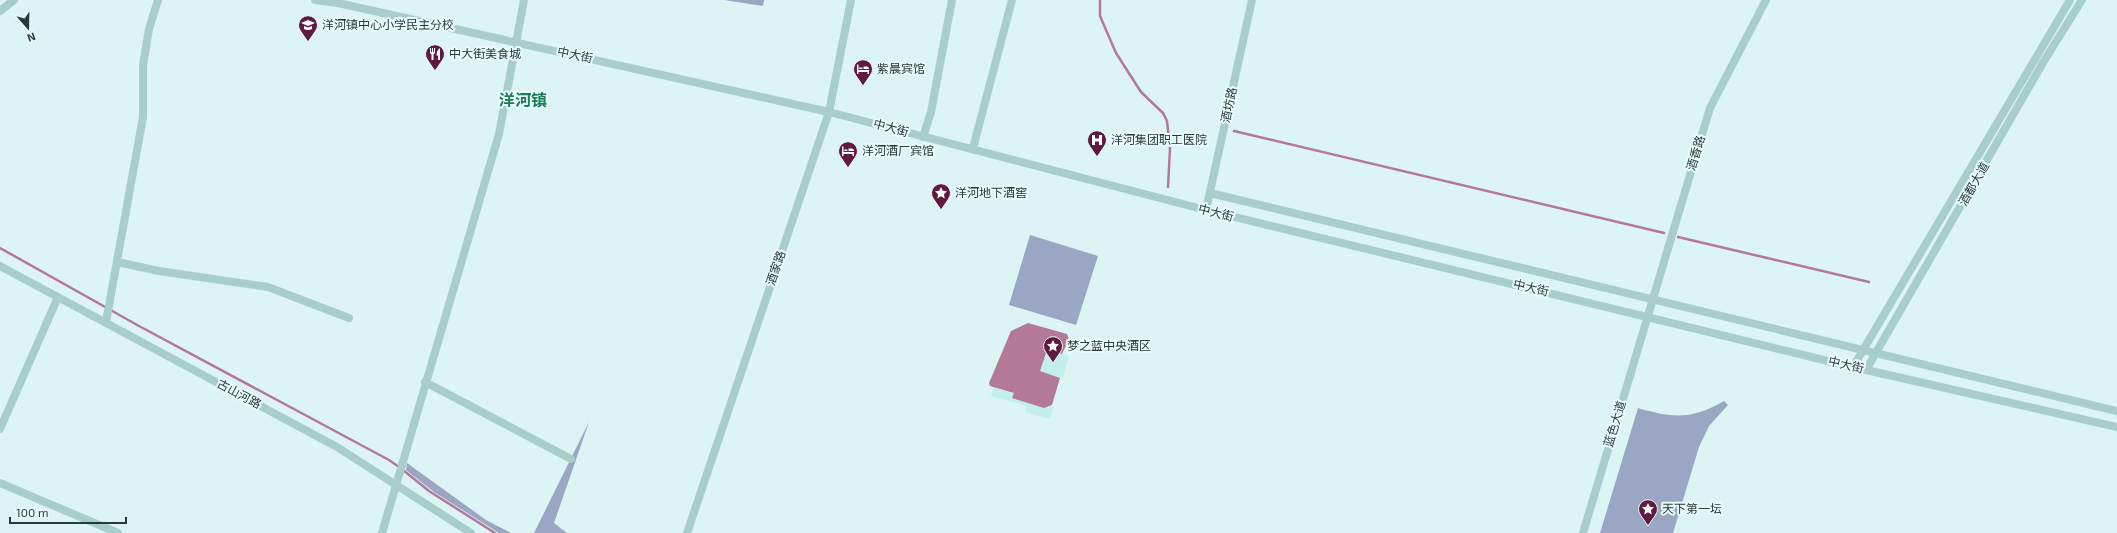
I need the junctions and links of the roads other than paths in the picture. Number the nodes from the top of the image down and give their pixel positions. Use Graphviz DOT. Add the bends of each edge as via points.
graph roads {
  1 [pos="14,0"];
  2 [pos="158,0"];
  3 [pos="315,0"];
  4 [pos="524,0"];
  5 [pos="851,0"];
  6 [pos="952,0"];
  7 [pos="1012,0"];
  8 [pos="1252,0"];
  9 [pos="1766,0"];
  10 [pos="2070,0"];
  11 [pos="2082,0"];
  12 [pos="338,2"];
  13 [pos="0,12"];
  14 [pos="517,42"];
  15 [pos="829,112"];
  16 [pos="923,137"];
  17 [pos="973,148"];
  18 [pos="1210,193"];
  19 [pos="1206,210"];
  20 [pos="117,262"];
  21 [pos="0,266"];
  22 [pos="58,297"];
  23 [pos="1653,299"];
  24 [pos="1649,316"];
  25 [pos="349,318"];
  26 [pos="106,322"];
  27 [pos="1863,350"];
  28 [pos="1876,353"];
  29 [pos="1853,367"];
  30 [pos="1866,370"];
  31 [pos="425,382"];
  32 [pos="2117,411"];
  33 [pos="2117,427"];
  34 [pos="0,429"];
  35 [pos="571,459"];
  36 [pos="398,482"];
  37 [pos="0,483"];
  38 [pos="118,533"];
  39 [pos="382,533"];
  40 [pos="471,533"];
  41 [pos="687,533"];
  42 [pos="1583,533"];
  1 -- 13 [label="street"];
  2 -- 20 [label="street" via="149,30 143,65 143,116"];
  3 -- 12 [label="street, 中大街"];
  4 -- 14 [label="street"];
  5 -- 15 [label="street, 酒家路"];
  6 -- 16 [label="street" via="931,112"];
  7 -- 17 [label="street"];
  8 -- 18 [label="street, 酒坊路"];
  9 -- 23 [label="street, 酒香路" via="1710,108 1681,198"];
  10 -- 27 [label="street, 酒都大道"];
  11 -- 28 [label="street, 酒都大道" via="2044,61"];
  12 -- 14 [label="street, 中大街"];
  14 -- 15 [label="street, 中大街"];
  14 -- 31 [label="street" via="499,134"];
  15 -- 16 [label="street, 中大街"];
  15 -- 41 [label="street, 酒家路"];
  16 -- 17 [label="street, 中大街"];
  17 -- 19 [label="street, 中大街"];
  18 -- 19 [label="street, 酒坊路"];
  18 -- 23 [label="street, 中大街"];
  19 -- 24 [label="street, 中大街"];
  20 -- 25 [label="street" via="159,271 268,286"];
  20 -- 26 [label="street"];
  21 -- 22 [label="street, 古山河路"];
  22 -- 26 [label="street, 古山河路"];
  22 -- 34 [label="street"];
  23 -- 24 [label="street, 酒香路"];
  23 -- 27 [label="street, 中大街"];
  24 -- 29 [label="street, 中大街"];
  24 -- 42 [label="street, 蓝色大道"];
  26 -- 36 [label="street, 古山河路"];
  27 -- 28 [label="street, 中大街"];
  27 -- 29 [label="street, 酒都大道"];
  28 -- 30 [label="street, 酒都大道"];
  28 -- 32 [label="street, 中大街"];
  29 -- 30 [label="street, 中大街"];
  30 -- 33 [label="street, 中大街"];
  31 -- 35 [label="street"];
  31 -- 36 [label="street"];
  36 -- 39 [label="street"];
  36 -- 40 [label="street, 古山河路"];
  37 -- 38 [label="street"];
}
